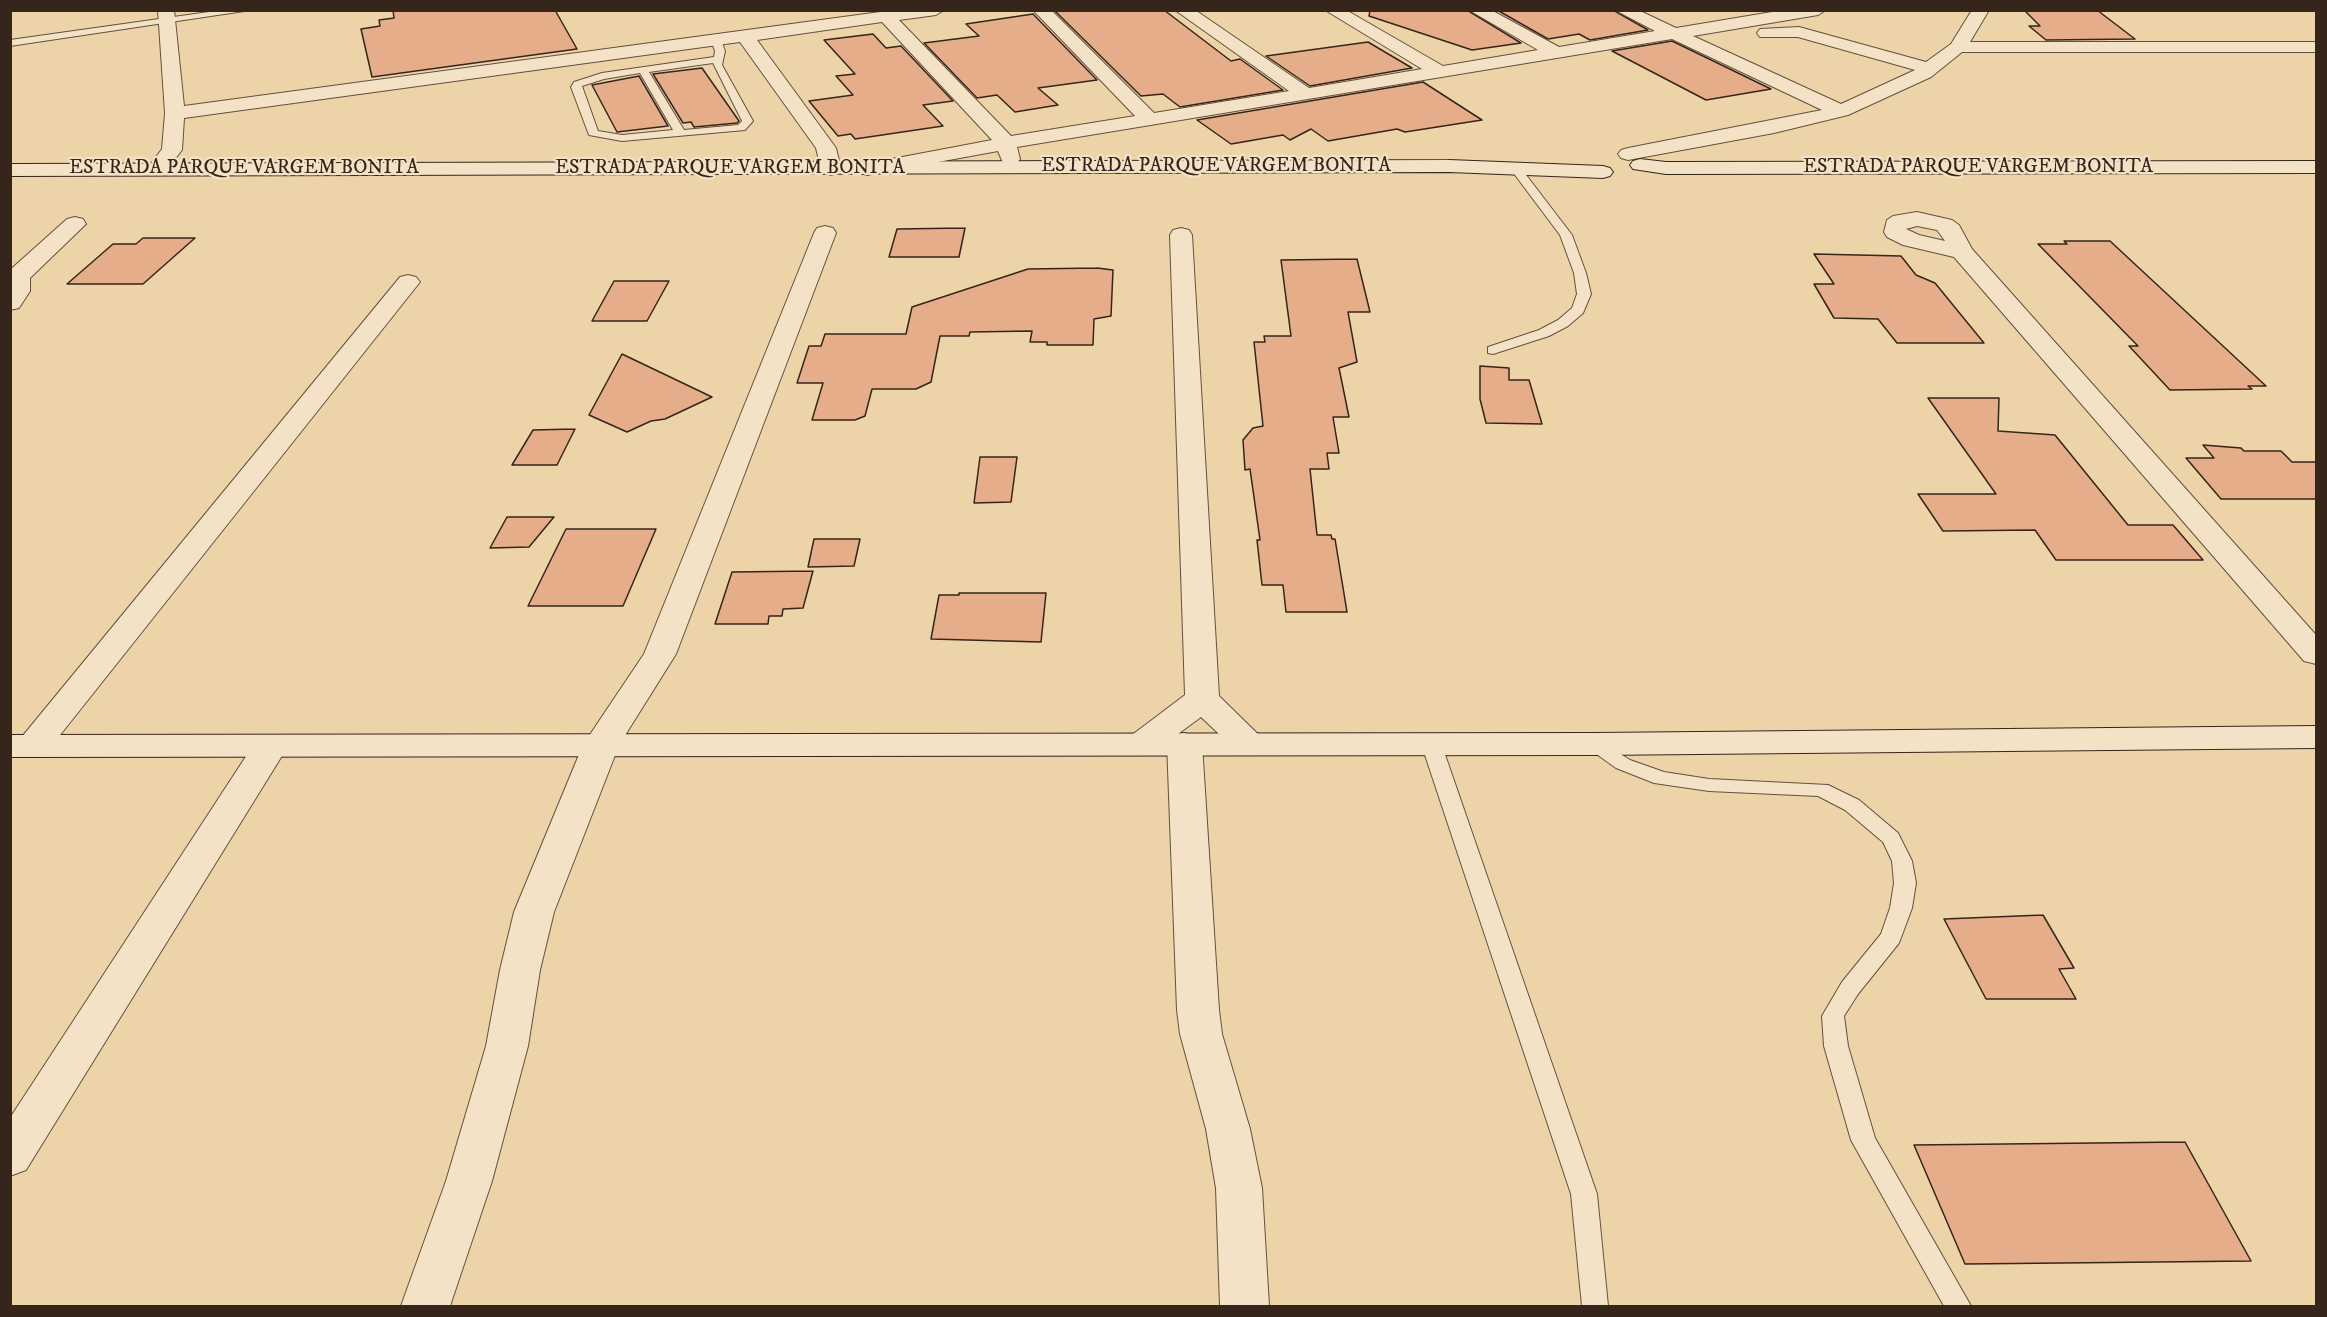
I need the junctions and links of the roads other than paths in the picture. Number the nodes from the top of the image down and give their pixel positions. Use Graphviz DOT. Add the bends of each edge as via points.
graph roads {
  1 [pos="247,10"];
  2 [pos="936,10"];
  3 [pos="1041,10"];
  4 [pos="1184,10"];
  5 [pos="1334,10"];
  6 [pos="1477,10"];
  7 [pos="1623,10"];
  8 [pos="1957,10"];
  9 [pos="1806,11"];
  10 [pos="1979,14"];
  11 [pos="166,16"];
  12 [pos="886,17"];
  13 [pos="1799,32"];
  14 [pos="1679,33"];
  15 [pos="746,36"];
  16 [pos="10,43"];
  17 [pos="1958,47"];
  18 [pos="2316,47"];
  19 [pos="717,50"];
  20 [pos="1556,53"];
  21 [pos="1930,69"];
  22 [pos="643,70"];
  23 [pos="1440,72"];
  24 [pos="1306,94"];
  25 [pos="1841,111"];
  26 [pos="175,113"];
  27 [pos="1150,120"];
  28 [pos="681,134"];
  29 [pos="1006,143"];
  30 [pos="1612,156"];
  31 [pos="1449,166"];
  32 [pos="2316,167"];
  33 [pos="1012,168"];
  34 [pos="158,169"];
  35 [pos="831,169"];
  36 [pos="867,169"];
  37 [pos="1516,169"];
  38 [pos="10,170"];
  39 [pos="1603,172"];
  40 [pos="75,224"];
  41 [pos="825,233"];
  42 [pos="1181,235"];
  43 [pos="1962,252"];
  44 [pos="14,278"];
  45 [pos="408,282"];
  46 [pos="10,303"];
  47 [pos="1493,350"];
  48 [pos="2316,654"];
  49 [pos="1202,699"];
  50 [pos="2316,737"];
  51 [pos="1143,743"];
  52 [pos="1249,743"];
  53 [pos="1431,743"];
  54 [pos="1184,744"];
  55 [pos="1595,744"];
  56 [pos="601,745"];
  57 [pos="22,746"];
  58 [pos="270,746"];
  59 [pos="10,1156"];
  60 [pos="425,1306"];
  61 [pos="1245,1306"];
  62 [pos="1594,1306"];
  63 [pos="1958,1306"];
  1 -- 11 [label="lane"];
  2 -- 12 [label="street"];
  3 -- 27 [label="street"];
  4 -- 24 [label="street"];
  5 -- 23 [label="street"];
  6 -- 20 [label="street"];
  7 -- 14 [label="street"];
  8 -- 10 [label="street"];
  9 -- 13 [label="street"];
  9 -- 14 [label="street"];
  10 -- 17 [label="street"];
  11 -- 16 [label="lane"];
  11 -- 26 [label="street"];
  12 -- 15 [label="street"];
  12 -- 29 [label="street"];
  13 -- 14 [label="street"];
  13 -- 21 [label="street"];
  14 -- 20 [label="street"];
  14 -- 25 [label="street"];
  15 -- 19 [label="street"];
  15 -- 35 [label="street" via="825,148"];
  17 -- 18 [label="street"];
  17 -- 21 [label="street"];
  19 -- 22 [label="lane"];
  19 -- 26 [label="street"];
  19 -- 28 [label="lane" via="717,65 747,125"];
  20 -- 23 [label="street"];
  21 -- 25 [label="street"];
  22 -- 28 [label="lane"];
  22 -- 28 [label="lane" via="578,84 593,133 622,138"];
  23 -- 24 [label="street"];
  24 -- 27 [label="street"];
  25 -- 30 [label="street" via="1763,130"];
  26 -- 34 [label="street" via="172,150"];
  27 -- 29 [label="street"];
  29 -- 33 [label="street"];
  29 -- 36 [label="street"];
  30 -- 31 [label="street, ESTRADA PARQUE VARGEM BONITA"];
  30 -- 32 [label="street, ESTRADA PARQUE VARGEM BONITA" via="1666,168"];
  30 -- 39 [label="street, ESTRADA PARQUE VARGEM BONITA" via="1631,171"];
  30 -- 39 [label="street" via="1582,159"];
  31 -- 33 [label="street, ESTRADA PARQUE VARGEM BONITA"];
  31 -- 37 [label="street, ESTRADA PARQUE VARGEM BONITA"];
  33 -- 36 [label="street, ESTRADA PARQUE VARGEM BONITA"];
  34 -- 35 [label="street, ESTRADA PARQUE VARGEM BONITA"];
  34 -- 38 [label="street, ESTRADA PARQUE VARGEM BONITA"];
  35 -- 36 [label="street, ESTRADA PARQUE VARGEM BONITA"];
  37 -- 39 [label="street, ESTRADA PARQUE VARGEM BONITA"];
  37 -- 47 [label="lane" via="1566,235 1584,294 1578,310 1563,323"];
  40 -- 44 [label="street"];
  41 -- 56 [label="street" via="660,654"];
  42 -- 49 [label="street"];
  43 -- 48 [label="street"];
  44 -- 46 [label="street" via="18,291"];
  45 -- 57 [label="street"];
  49 -- 51 [label="street"];
  49 -- 52 [label="street"];
  50 -- 55 [label="street"];
  51 -- 54 [label="street"];
  51 -- 56 [label="street"];
  52 -- 53 [label="street"];
  52 -- 54 [label="street"];
  53 -- 55 [label="street"];
  53 -- 62 [label="lane" via="1584,1194"];
  54 -- 61 [label="street" via="1198,1010 1239,1188"];
  55 -- 63 [label="lane" via="1623,764 1661,778 1709,785 1821,790 1852,805 1891,838 1902,861 1902,908 1891,937 1833,1016 1836,1046 1863,1140"];
  56 -- 58 [label="street"];
  56 -- 60 [label="street" via="534,912 507,1046 469,1181"];
  57 -- 58 [label="street"];
  58 -- 59 [label="street"];
}
